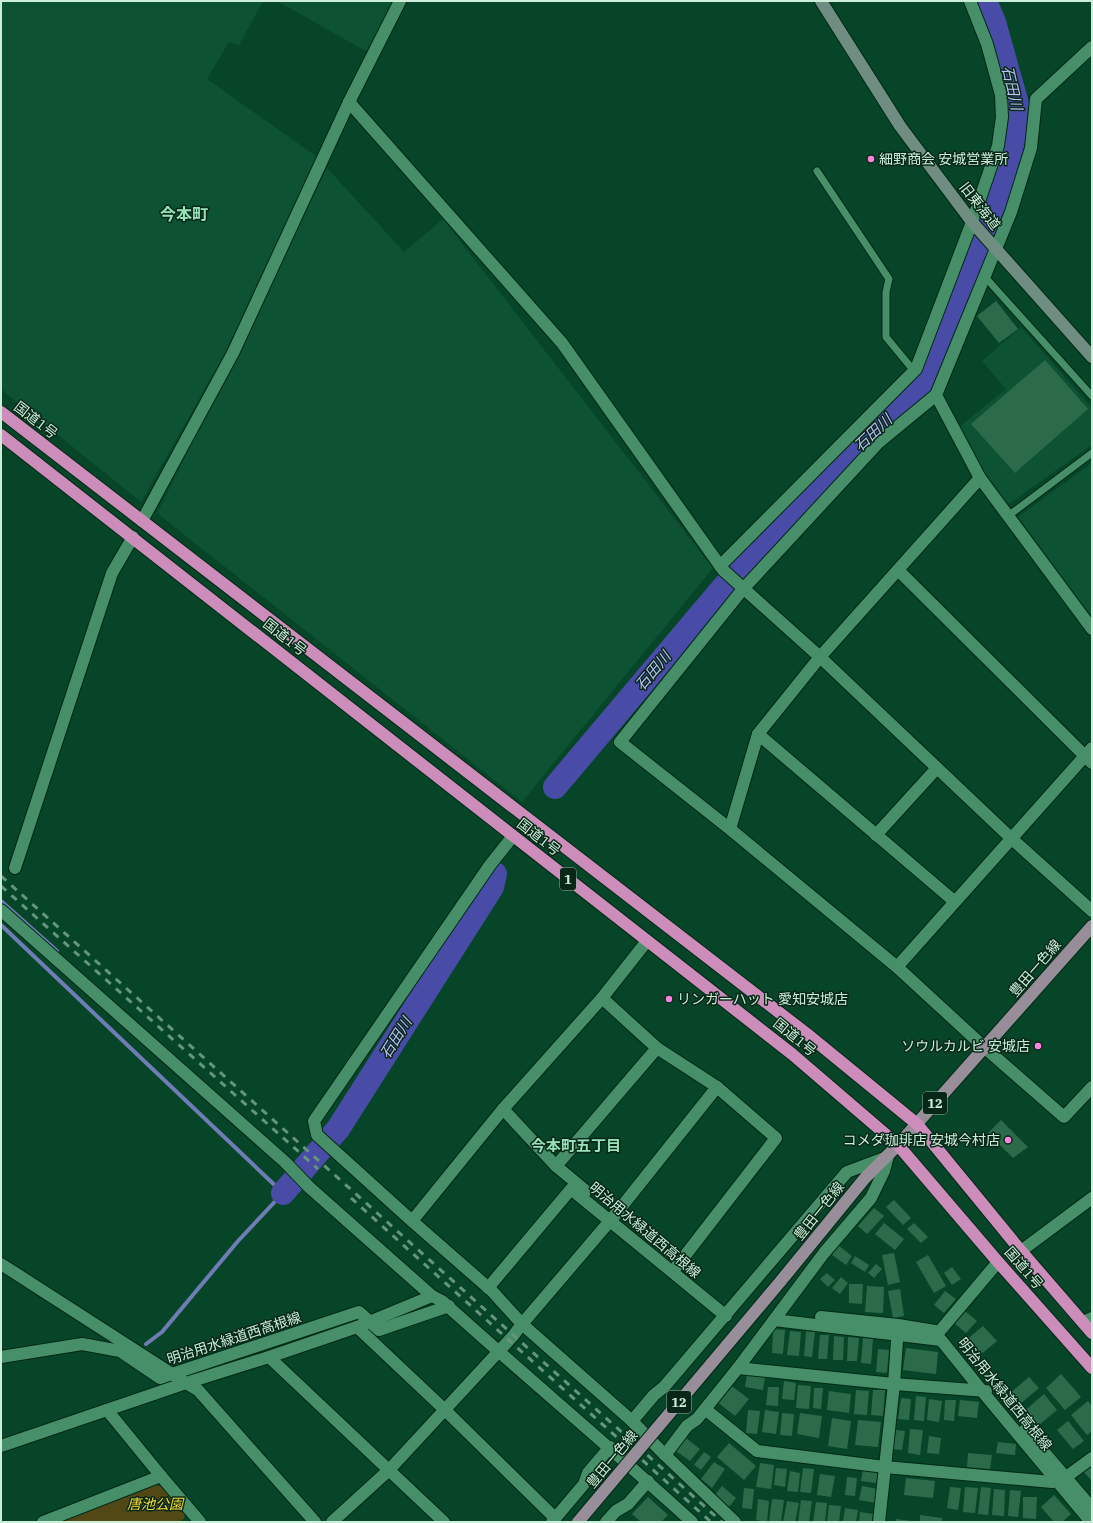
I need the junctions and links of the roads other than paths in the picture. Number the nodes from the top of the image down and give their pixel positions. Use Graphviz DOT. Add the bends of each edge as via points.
graph roads {
  1 [pos="400,1"];
  2 [pos="821,1"];
  3 [pos="970,1"];
  4 [pos="1092,47"];
  5 [pos="348,102"];
  6 [pos="817,171"];
  7 [pos="973,224"];
  8 [pos="993,246"];
  9 [pos="985,277"];
  10 [pos="1090,351"];
  11 [pos="914,371"];
  12 [pos="936,395"];
  13 [pos="1092,396"];
  14 [pos="1,412"];
  15 [pos="1,435"];
  16 [pos="1092,453"];
  17 [pos="980,478"];
  18 [pos="1008,516"];
  19 [pos="142,521"];
  20 [pos="132,537"];
  21 [pos="722,568"];
  22 [pos="898,570"];
  23 [pos="742,587"];
  24 [pos="1092,629"];
  25 [pos="820,657"];
  26 [pos="758,734"];
  27 [pos="1090,756"];
  28 [pos="937,768"];
  29 [pos="730,829"];
  30 [pos="876,835"];
  31 [pos="513,836"];
  32 [pos="1012,839"];
  33 [pos="15,868"];
  34 [pos="954,901"];
  35 [pos="1,910"];
  36 [pos="1092,911"];
  37 [pos="1092,926"];
  38 [pos="647,941"];
  39 [pos="897,967"];
  40 [pos="602,998"];
  41 [pos="657,1048"];
  42 [pos="985,1048"];
  43 [pos="717,1087"];
  44 [pos="1092,1087"];
  45 [pos="503,1109"];
  46 [pos="917,1124"];
  47 [pos="898,1145"];
  48 [pos="888,1156"];
  49 [pos="556,1166"];
  50 [pos="1092,1198"];
  51 [pos="612,1218"];
  52 [pos="412,1221"];
  53 [pos="1021,1251"];
  54 [pos="998,1262"];
  55 [pos="1,1264"];
  56 [pos="677,1266"];
  57 [pos="488,1288"];
  58 [pos="432,1296"];
  59 [pos="449,1306"];
  60 [pos="728,1313"];
  61 [pos="777,1316"];
  62 [pos="1088,1320"];
  63 [pos="370,1322"];
  64 [pos="522,1324"];
  65 [pos="357,1327"];
  66 [pos="898,1330"];
  67 [pos="939,1332"];
  68 [pos="1092,1333"];
  69 [pos="498,1351"];
  70 [pos="1,1357"];
  71 [pos="269,1357"];
  72 [pos="738,1368"];
  73 [pos="1092,1368"];
  74 [pos="172,1374"];
  75 [pos="186,1383"];
  76 [pos="894,1384"];
  77 [pos="986,1391"];
  78 [pos="705,1409"];
  79 [pos="107,1410"];
  80 [pos="445,1410"];
  81 [pos="632,1421"];
  82 [pos="1,1446"];
  83 [pos="610,1447"];
  84 [pos="665,1456"];
  85 [pos="1092,1458"];
  86 [pos="885,1467"];
  87 [pos="389,1470"];
  88 [pos="160,1476"];
  89 [pos="1062,1479"];
  90 [pos="648,1481"];
  91 [pos="1092,1508"];
  92 [pos="196,1520"];
  93 [pos="553,1520"];
  94 [pos="43,1522"];
  95 [pos="315,1522"];
  96 [pos="332,1522"];
  97 [pos="444,1522"];
  98 [pos="578,1522"];
  99 [pos="606,1522"];
  100 [pos="692,1522"];
  101 [pos="735,1522"];
  102 [pos="879,1522"];
  103 [pos="1091,1522"];
  1 -- 5 [label="street"];
  2 -- 7 [label="street, 旧東海道" via="900,126"];
  3 -- 7 [label="street" via="987,44 1001,95 1002,117 998,146"];
  4 -- 8 [label="street" via="1036,99 1031,148 1011,212"];
  5 -- 19 [label="street" via="233,353"];
  5 -- 21 [label="street" via="562,343"];
  6 -- 11 [label="lane" via="889,279 886,292 886,337"];
  7 -- 8 [label="street, 旧東海道"];
  7 -- 11 [label="street"];
  8 -- 9 [label="street"];
  8 -- 10 [label="street, 旧東海道"];
  9 -- 12 [label="street"];
  9 -- 13 [label="lane"];
  11 -- 21 [label="street"];
  12 -- 17 [label="street"];
  12 -- 23 [label="street" via="879,442"];
  14 -- 19 [label="highway, 国道1号 / 1"];
  15 -- 20 [label="highway, 国道1号 / 1"];
  16 -- 18 [label="lane"];
  17 -- 18 [label="street"];
  17 -- 22 [label="street"];
  18 -- 24 [label="street"];
  19 -- 46 [label="highway, 国道1号 / 1" via="807,1034"];
  20 -- 31 [label="highway, 国道1号 / 1"];
  20 -- 33 [label="street" via="112,573"];
  21 -- 23 [label="street"];
  22 -- 25 [label="street"];
  22 -- 27 [label="street"];
  23 -- 25 [label="street"];
  23 -- 29 [label="street" via="620,742"];
  25 -- 26 [label="street"];
  25 -- 28 [label="street"];
  26 -- 29 [label="street"];
  26 -- 30 [label="street"];
  27 -- 32 [label="street"];
  28 -- 30 [label="street"];
  28 -- 32 [label="street"];
  29 -- 39 [label="street"];
  30 -- 34 [label="street"];
  31 -- 38 [label="highway, 国道1号 / 1"];
  31 -- 52 [label="street" via="490,865 314,1121 317,1134"];
  32 -- 34 [label="street"];
  32 -- 36 [label="street"];
  34 -- 39 [label="street"];
  35 -- 58 [label="street"];
  37 -- 42 [label="main road, 豊田一色線 / 12"];
  38 -- 40 [label="street"];
  38 -- 47 [label="highway, 国道1号 / 1" via="792,1054"];
  39 -- 42 [label="street"];
  40 -- 41 [label="street"];
  40 -- 45 [label="street"];
  41 -- 43 [label="street"];
  41 -- 49 [label="street"];
  42 -- 44 [label="street" via="1064,1117"];
  42 -- 46 [label="main road, 豊田一色線 / 12"];
  43 -- 51 [label="street"];
  43 -- 56 [label="street" via="776,1138"];
  45 -- 49 [label="street"];
  45 -- 52 [label="street"];
  46 -- 47 [label="main road, 豊田一色線 / 12"];
  46 -- 53 [label="highway, 国道1号 / 1"];
  47 -- 48 [label="main road, 豊田一色線 / 12"];
  47 -- 54 [label="highway, 国道1号 / 1"];
  48 -- 60 [label="street" via="847,1172"];
  48 -- 61 [label="street" via="871,1198 824,1253"];
  48 -- 98 [label="main road, 豊田一色線 / 12, bridge" via="865,1178"];
  49 -- 51 [label="street"];
  50 -- 53 [label="street"];
  51 -- 56 [label="street"];
  51 -- 57 [label="street, 明治用水緑道西高根線" via="571,1188"];
  51 -- 60 [label="street, 明治用水緑道西高根線"];
  51 -- 64 [label="street"];
  52 -- 57 [label="street"];
  53 -- 62 [label="highway, 国道1号 / 1"];
  54 -- 67 [label="street"];
  54 -- 73 [label="highway, 国道1号 / 1"];
  55 -- 74 [label="street"];
  56 -- 60 [label="street"];
  57 -- 64 [label="street"];
  58 -- 59 [label="street"];
  58 -- 63 [label="street"];
  59 -- 63 [label="street, 明治用水緑道西高根線" via="379,1330"];
  59 -- 69 [label="street"];
  60 -- 81 [label="street"];
  61 -- 66 [label="street"];
  61 -- 72 [label="street"];
  62 -- 68 [label="highway, 国道1号 / 1"];
  63 -- 65 [label="street"];
  63 -- 74 [label="street, 明治用水緑道西高根線" via="359,1312"];
  64 -- 69 [label="street"];
  64 -- 81 [label="street"];
  65 -- 71 [label="street"];
  65 -- 80 [label="street"];
  66 -- 67 [label="street"];
  66 -- 76 [label="street"];
  66 -- 77 [label="street, 明治用水緑道西高根線" via="941,1340"];
  67 -- 77 [label="street"];
  69 -- 80 [label="street"];
  69 -- 83 [label="street"];
  70 -- 74 [label="street, 明治用水緑道西高根線" via="82,1344 120,1351 160,1378"];
  71 -- 75 [label="street"];
  71 -- 87 [label="street"];
  72 -- 76 [label="street"];
  72 -- 78 [label="street"];
  74 -- 75 [label="street"];
  75 -- 79 [label="street"];
  75 -- 95 [label="street" via="198,1390"];
  76 -- 77 [label="street"];
  76 -- 86 [label="street"];
  77 -- 89 [label="street"];
  78 -- 84 [label="street" via="687,1426"];
  78 -- 86 [label="street" via="757,1451"];
  79 -- 82 [label="street"];
  79 -- 88 [label="street"];
  80 -- 87 [label="street"];
  80 -- 93 [label="street"];
  81 -- 84 [label="street"];
  83 -- 90 [label="street"];
  83 -- 93 [label="street" via="588,1473 584,1484"];
  84 -- 101 [label="street"];
  85 -- 89 [label="street"];
  86 -- 89 [label="street" via="1052,1482"];
  86 -- 102 [label="street"];
  87 -- 96 [label="street"];
  87 -- 97 [label="street"];
  88 -- 92 [label="street"];
  88 -- 94 [label="street"];
  89 -- 91 [label="street"];
  89 -- 103 [label="street"];
  90 -- 99 [label="street" via="628,1504 616,1511"];
  90 -- 100 [label="street"];
}
